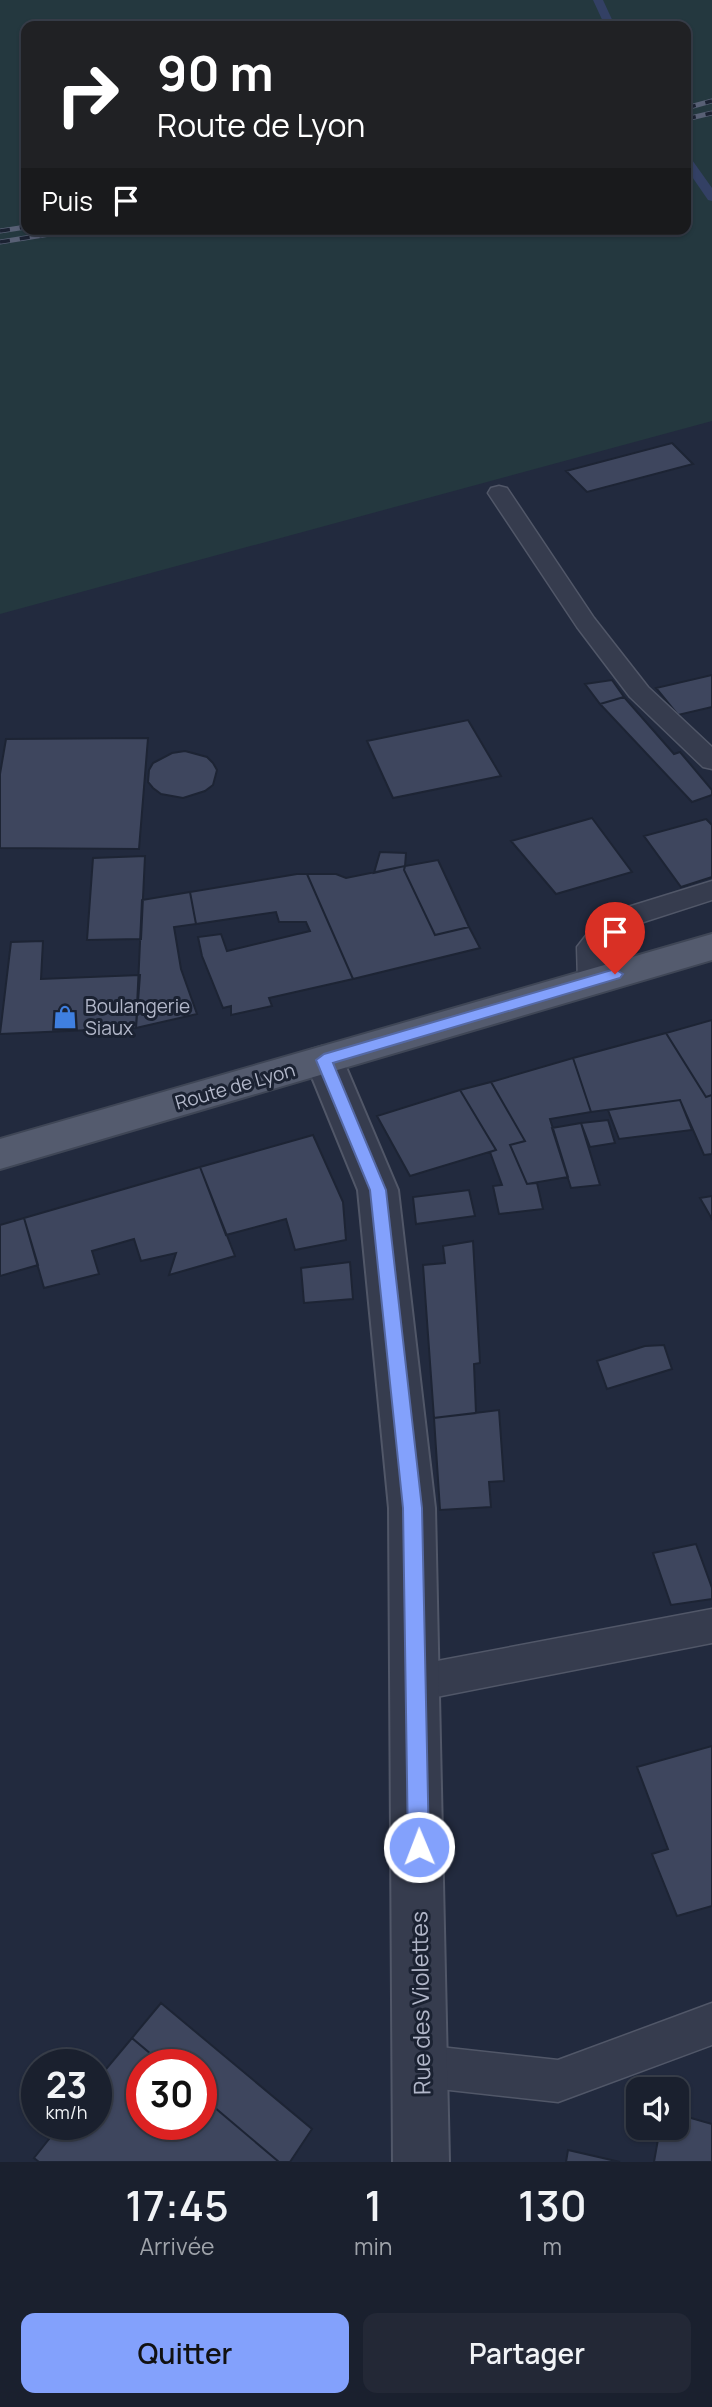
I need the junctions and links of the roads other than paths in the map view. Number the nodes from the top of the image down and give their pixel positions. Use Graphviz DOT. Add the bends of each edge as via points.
graph roads {
  1 [pos="499,493"];
  2 [pos="712,761"];
  3 [pos="712,890"];
  4 [pos="712,947"];
  5 [pos="592,981"];
  6 [pos="324,1060"];
  7 [pos="0,1154"];
  8 [pos="712,1626"];
  9 [pos="416,1683"];
  10 [pos="712,2024"];
  11 [pos="422,2066"];
  12 [pos="421,2162"];
  1 -- 2 [label="lane" via="639,692"];
  3 -- 5 [label="lane" via="612,922 591,947"];
  4 -- 5 [label="main road, Route de Lyon"];
  5 -- 6 [label="main road, Route de Lyon"];
  6 -- 7 [label="main road, Route de Lyon"];
  6 -- 9 [label="street, Rue des Violettes" via="378,1190 412,1508"];
  8 -- 9 [label="lane"];
  9 -- 11 [label="street, Rue des Violettes"];
  10 -- 11 [label="lane" via="558,2081"];
  11 -- 12 [label="street, Rue des Violettes"];
}
